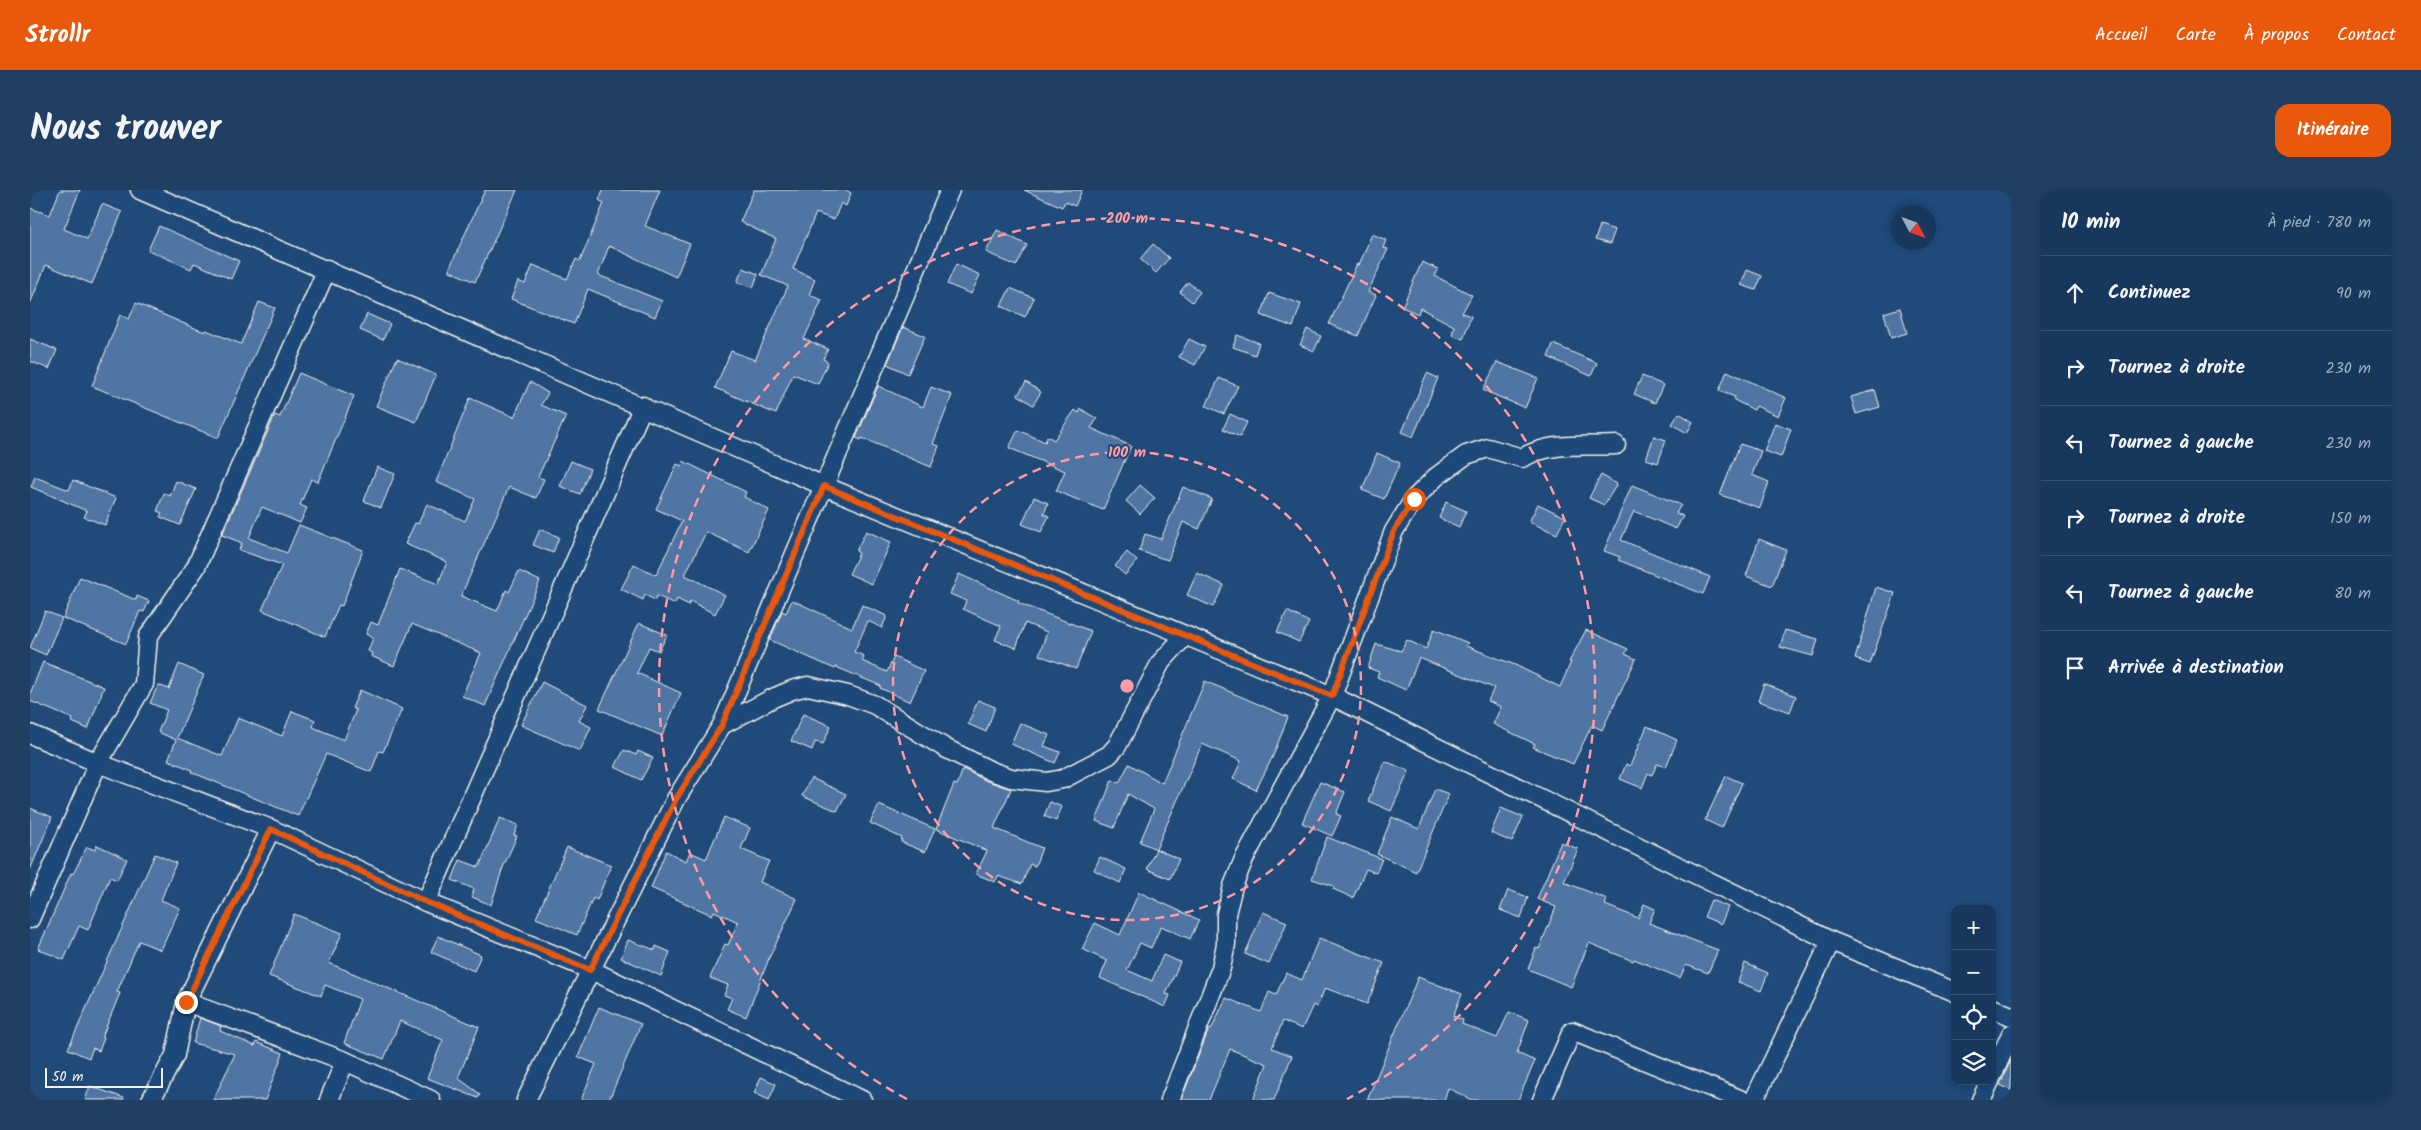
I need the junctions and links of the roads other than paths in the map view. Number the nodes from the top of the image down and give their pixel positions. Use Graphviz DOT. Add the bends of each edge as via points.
graph roads {
  1 [pos="950,190"];
  2 [pos="148,191"];
  3 [pos="327,269"];
  4 [pos="643,406"];
  5 [pos="1616,445"];
  6 [pos="824,486"];
  7 [pos="1184,637"];
  8 [pos="1332,696"];
  9 [pos="722,725"];
  10 [pos="30,734"];
  11 [pos="98,763"];
  12 [pos="271,829"];
  13 [pos="426,902"];
  14 [pos="30,919"];
  15 [pos="1830,940"];
  16 [pos="590,970"];
  17 [pos="1951,990"];
  18 [pos="186,1002"];
  19 [pos="1996,1010"];
  20 [pos="2011,1016"];
  21 [pos="2011,1034"];
  22 [pos="345,1062"];
  23 [pos="1996,1067"];
  24 [pos="1988,1085"];
  25 [pos="151,1100"];
  26 [pos="329,1100"];
  27 [pos="431,1100"];
  28 [pos="526,1100"];
  29 [pos="862,1100"];
  30 [pos="1170,1100"];
  31 [pos="1542,1100"];
  32 [pos="1742,1100"];
  33 [pos="1754,1100"];
  34 [pos="1981,1100"];
  1 -- 6 [label="street"];
  2 -- 3 [label="street"];
  3 -- 4 [label="street"];
  3 -- 11 [label="street" via="196,567 148,637 144,684"];
  4 -- 6 [label="street"];
  4 -- 13 [label="street"];
  5 -- 8 [label="street" via="1556,446 1535,450 1522,458 1488,448 1466,455 1436,477 1414,499 1394,531"];
  6 -- 7 [label="street"];
  6 -- 9 [label="street"];
  7 -- 8 [label="street"];
  7 -- 9 [label="street" via="1161,662 1117,746 1109,755 1063,779 1037,781 1011,778 991,771 874,706 848,695 808,686 773,698"];
  8 -- 15 [label="street"];
  8 -- 30 [label="street" via="1240,868 1226,914 1226,944 1221,968"];
  9 -- 16 [label="street" via="676,799"];
  10 -- 11 [label="street"];
  11 -- 12 [label="street"];
  11 -- 14 [label="street"];
  12 -- 13 [label="street"];
  12 -- 18 [label="street"];
  13 -- 16 [label="street"];
  15 -- 17 [label="street"];
  15 -- 33 [label="street"];
  16 -- 28 [label="street"];
  16 -- 29 [label="street"];
  18 -- 22 [label="street"];
  18 -- 25 [label="street" via="175,1055"];
  19 -- 20 [label="street"];
  21 -- 23 [label="street"];
  22 -- 26 [label="street"];
  22 -- 27 [label="street"];
  24 -- 34 [label="street"];
  31 -- 32 [label="street" via="1572,1031"];
}
